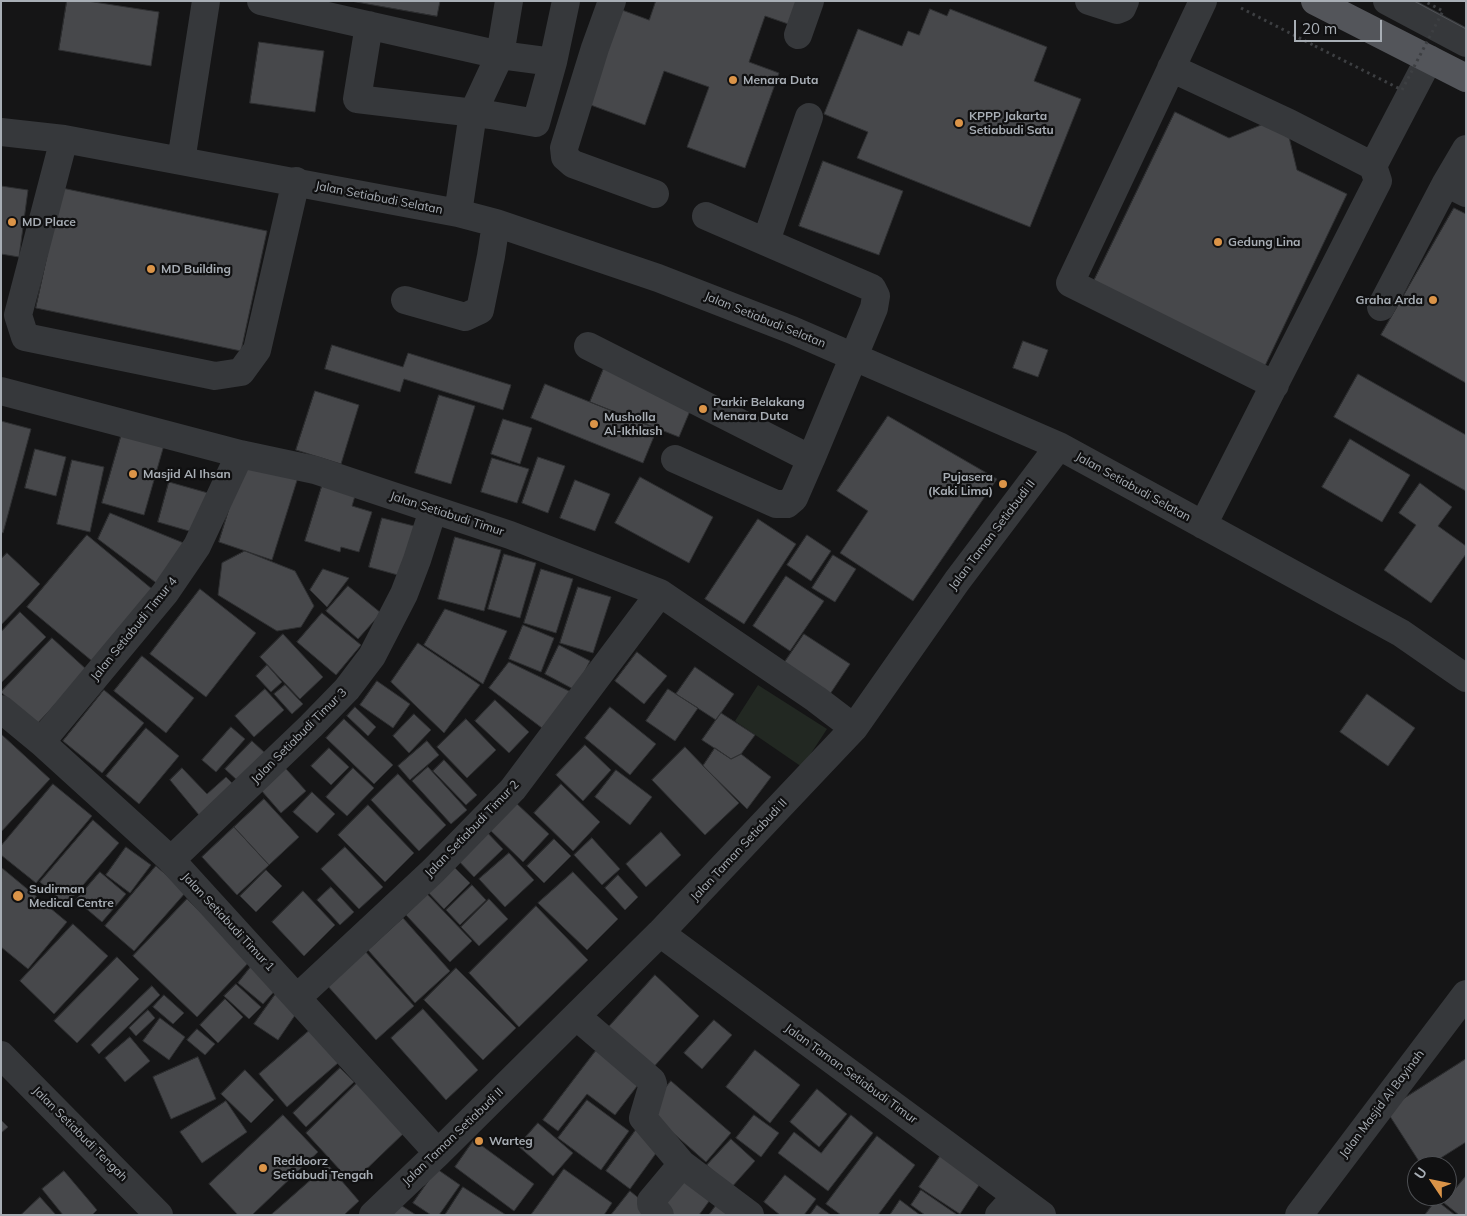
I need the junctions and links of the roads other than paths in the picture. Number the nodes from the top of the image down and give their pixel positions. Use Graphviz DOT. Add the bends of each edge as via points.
graph roads {
  1 [pos="206,1"];
  2 [pos="262,1"];
  3 [pos="509,1"];
  4 [pos="566,1"];
  5 [pos="612,1"];
  6 [pos="810,1"];
  7 [pos="1089,1"];
  8 [pos="1125,1"];
  9 [pos="1203,1"];
  10 [pos="1315,1"];
  11 [pos="1386,1"];
  12 [pos="369,25"];
  13 [pos="798,35"];
  14 [pos="1466,43"];
  15 [pos="500,55"];
  16 [pos="1430,59"];
  17 [pos="552,62"];
  18 [pos="1171,68"];
  19 [pos="1466,78"];
  20 [pos="482,114"];
  21 [pos="809,117"];
  22 [pos="1,132"];
  23 [pos="64,139"];
  24 [pos="1466,149"];
  25 [pos="180,162"];
  26 [pos="1373,166"];
  27 [pos="296,181"];
  28 [pos="1456,188"];
  29 [pos="655,194"];
  30 [pos="706,216"];
  31 [pos="475,218"];
  32 [pos="766,241"];
  33 [pos="405,300"];
  34 [pos="1381,308"];
  35 [pos="588,346"];
  36 [pos="855,357"];
  37 [pos="1274,385"];
  38 [pos="1,391"];
  39 [pos="1059,446"];
  40 [pos="240,454"];
  41 [pos="675,459"];
  42 [pos="811,459"];
  43 [pos="434,510"];
  44 [pos="1203,525"];
  45 [pos="660,593"];
  46 [pos="1466,678"];
  47 [pos="1,709"];
  48 [pos="854,728"];
  49 [pos="42,742"];
  50 [pos="171,860"];
  51 [pos="660,933"];
  52 [pos="1466,994"];
  53 [pos="298,997"];
  54 [pos="576,1016"];
  55 [pos="1,1054"];
  56 [pos="438,1153"];
  57 [pos="682,1164"];
  58 [pos="1008,1205"];
  59 [pos="159,1215"];
  60 [pos="373,1215"];
  61 [pos="660,1215"];
  62 [pos="750,1215"];
  63 [pos="1042,1215"];
  64 [pos="1298,1215"];
  1 -- 25 [label="street"];
  2 -- 12 [label="street"];
  3 -- 15 [label="street"];
  4 -- 17 [label="street"];
  5 -- 29 [label="street" via="564,148 565,158 573,164"];
  6 -- 13 [label="street"];
  7 -- 8 [label="street" via="1117,10"];
  9 -- 18 [label="street"];
  10 -- 16 [label="main road"];
  11 -- 14 [label="street"];
  12 -- 15 [label="street"];
  12 -- 20 [label="street" via="357,100"];
  15 -- 17 [label="street"];
  15 -- 20 [label="street"];
  16 -- 19 [label="main road"];
  16 -- 26 [label="street"];
  17 -- 20 [label="street" via="536,123"];
  18 -- 26 [label="street"];
  18 -- 37 [label="street" via="1070,283"];
  20 -- 31 [label="street"];
  21 -- 32 [label="street"];
  22 -- 23 [label="street, Jalan Setiabudi Selatan"];
  23 -- 25 [label="street, Jalan Setiabudi Selatan"];
  23 -- 27 [label="street" via="18,315 25,337 215,376 241,372 257,350"];
  24 -- 28 [label="street"];
  25 -- 27 [label="street, Jalan Setiabudi Selatan"];
  26 -- 37 [label="street" via="1378,181"];
  27 -- 31 [label="street, Jalan Setiabudi Selatan"];
  28 -- 34 [label="street"];
  30 -- 32 [label="street"];
  31 -- 33 [label="street" via="491,256 480,310 466,317"];
  31 -- 36 [label="street, Jalan Setiabudi Selatan" via="658,278"];
  32 -- 36 [label="street" via="872,288 876,296 874,308"];
  35 -- 42 [label="street"];
  36 -- 39 [label="street, Jalan Setiabudi Selatan"];
  36 -- 42 [label="street"];
  37 -- 44 [label="street"];
  38 -- 40 [label="street, Jalan Setiabudi Timur"];
  39 -- 44 [label="street, Jalan Setiabudi Selatan"];
  39 -- 48 [label="street, Jalan Taman Setiabudi II" via="957,581"];
  40 -- 43 [label="street, Jalan Setiabudi Timur" via="315,470"];
  40 -- 49 [label="street, Jalan Setiabudi Timur 4" via="197,546 165,593"];
  41 -- 42 [label="street" via="776,504 787,504 794,498"];
  43 -- 45 [label="street, Jalan Setiabudi Timur" via="510,535"];
  43 -- 50 [label="street, Jalan Setiabudi Timur 3" via="404,594 372,656 347,689 311,726"];
  44 -- 46 [label="street, Jalan Setiabudi Selatan" via="1401,633"];
  45 -- 48 [label="street, Jalan Setiabudi Timur"];
  45 -- 53 [label="street, Jalan Setiabudi Timur 2" via="513,789 433,870"];
  47 -- 49 [label="street, Jalan Setiabudi Timur 1"];
  48 -- 51 [label="street, Jalan Taman Setiabudi II"];
  49 -- 50 [label="street, Jalan Setiabudi Timur 1"];
  50 -- 53 [label="street, Jalan Setiabudi Timur 1"];
  51 -- 54 [label="street, Jalan Taman Setiabudi II"];
  51 -- 58 [label="street, Jalan Taman Setiabudi Timur"];
  52 -- 64 [label="street, Jalan Masjid Al Bayinah"];
  53 -- 56 [label="street, Jalan Setiabudi Timur 1"];
  54 -- 56 [label="street, Jalan Taman Setiabudi II"];
  54 -- 57 [label="street" via="652,1081 643,1118"];
  55 -- 59 [label="street, Jalan Setiabudi Tengah"];
  56 -- 60 [label="street, Jalan Taman Setiabudi II"];
  57 -- 61 [label="street" via="651,1201"];
  57 -- 62 [label="street"];
  58 -- 63 [label="street, Jalan Taman Setiabudi Timur"];
}
